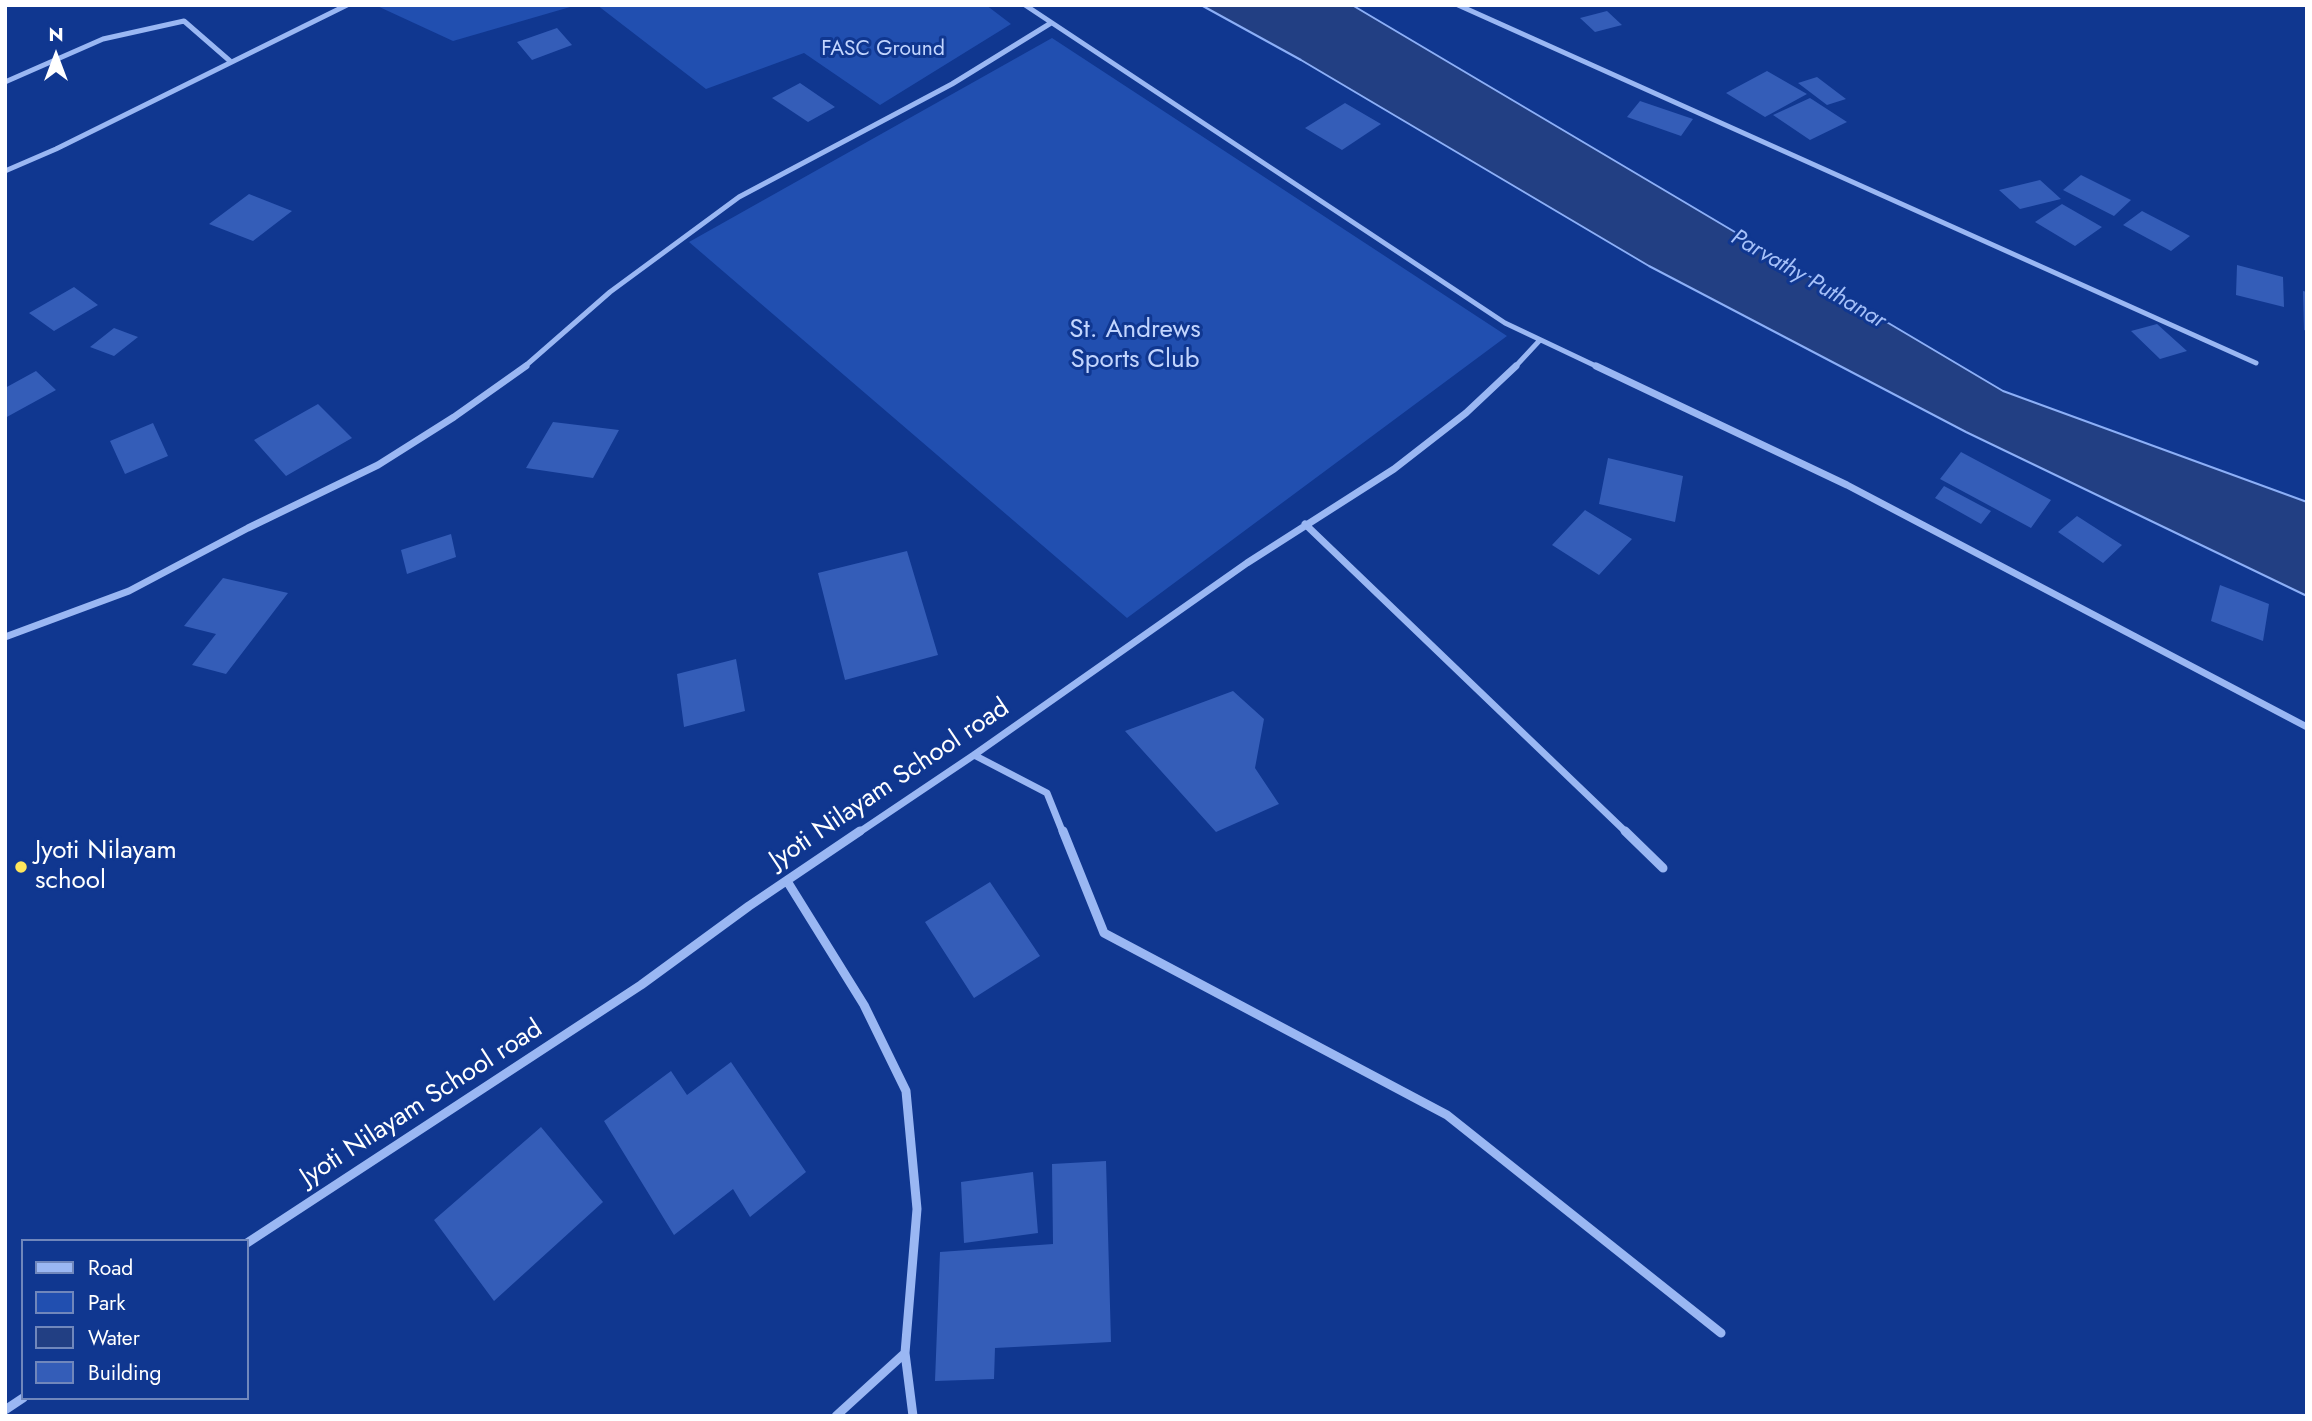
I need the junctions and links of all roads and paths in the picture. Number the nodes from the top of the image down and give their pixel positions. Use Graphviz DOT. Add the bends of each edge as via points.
graph roads {
  1 [pos="347,5"];
  2 [pos="1024,5"];
  3 [pos="1458,5"];
  4 [pos="1051,23"];
  5 [pos="230,61"];
  6 [pos="5,82"];
  7 [pos="5,171"];
  8 [pos="1540,340"];
  9 [pos="2256,363"];
  10 [pos="1305,524"];
  11 [pos="5,637"];
  12 [pos="2307,727"];
  13 [pos="974,755"];
  14 [pos="1663,868"];
  15 [pos="787,881"];
  16 [pos="248,1242"];
  17 [pos="1721,1333"];
  18 [pos="905,1353"];
  19 [pos="21,1399"];
  20 [pos="5,1410"];
  21 [pos="836,1416"];
  22 [pos="913,1416"];
  1 -- 5 [label="street"];
  2 -- 4 [label="street"];
  3 -- 9 [label="street"];
  4 -- 8 [label="street" via="1505,323"];
  4 -- 11 [label="street" via="952,84 739,197 610,292 533,361 378,465 129,591"];
  5 -- 6 [label="street" via="184,22 103,39"];
  5 -- 7 [label="street"];
  8 -- 10 [label="street, Jyoti Nilayam School road" via="1466,413 1394,469"];
  8 -- 12 [label="street" via="1847,485"];
  10 -- 13 [label="street, Jyoti Nilayam School road"];
  10 -- 14 [label="street"];
  13 -- 15 [label="street, Jyoti Nilayam School road"];
  13 -- 17 [label="street" via="1046,793 1104,933 1447,1115"];
  15 -- 16 [label="street, Jyoti Nilayam School road" via="641,985"];
  15 -- 18 [label="street" via="864,1005 906,1091 917,1209"];
  18 -- 21 [label="street"];
  18 -- 22 [label="street"];
  19 -- 20 [label="street"];
}
